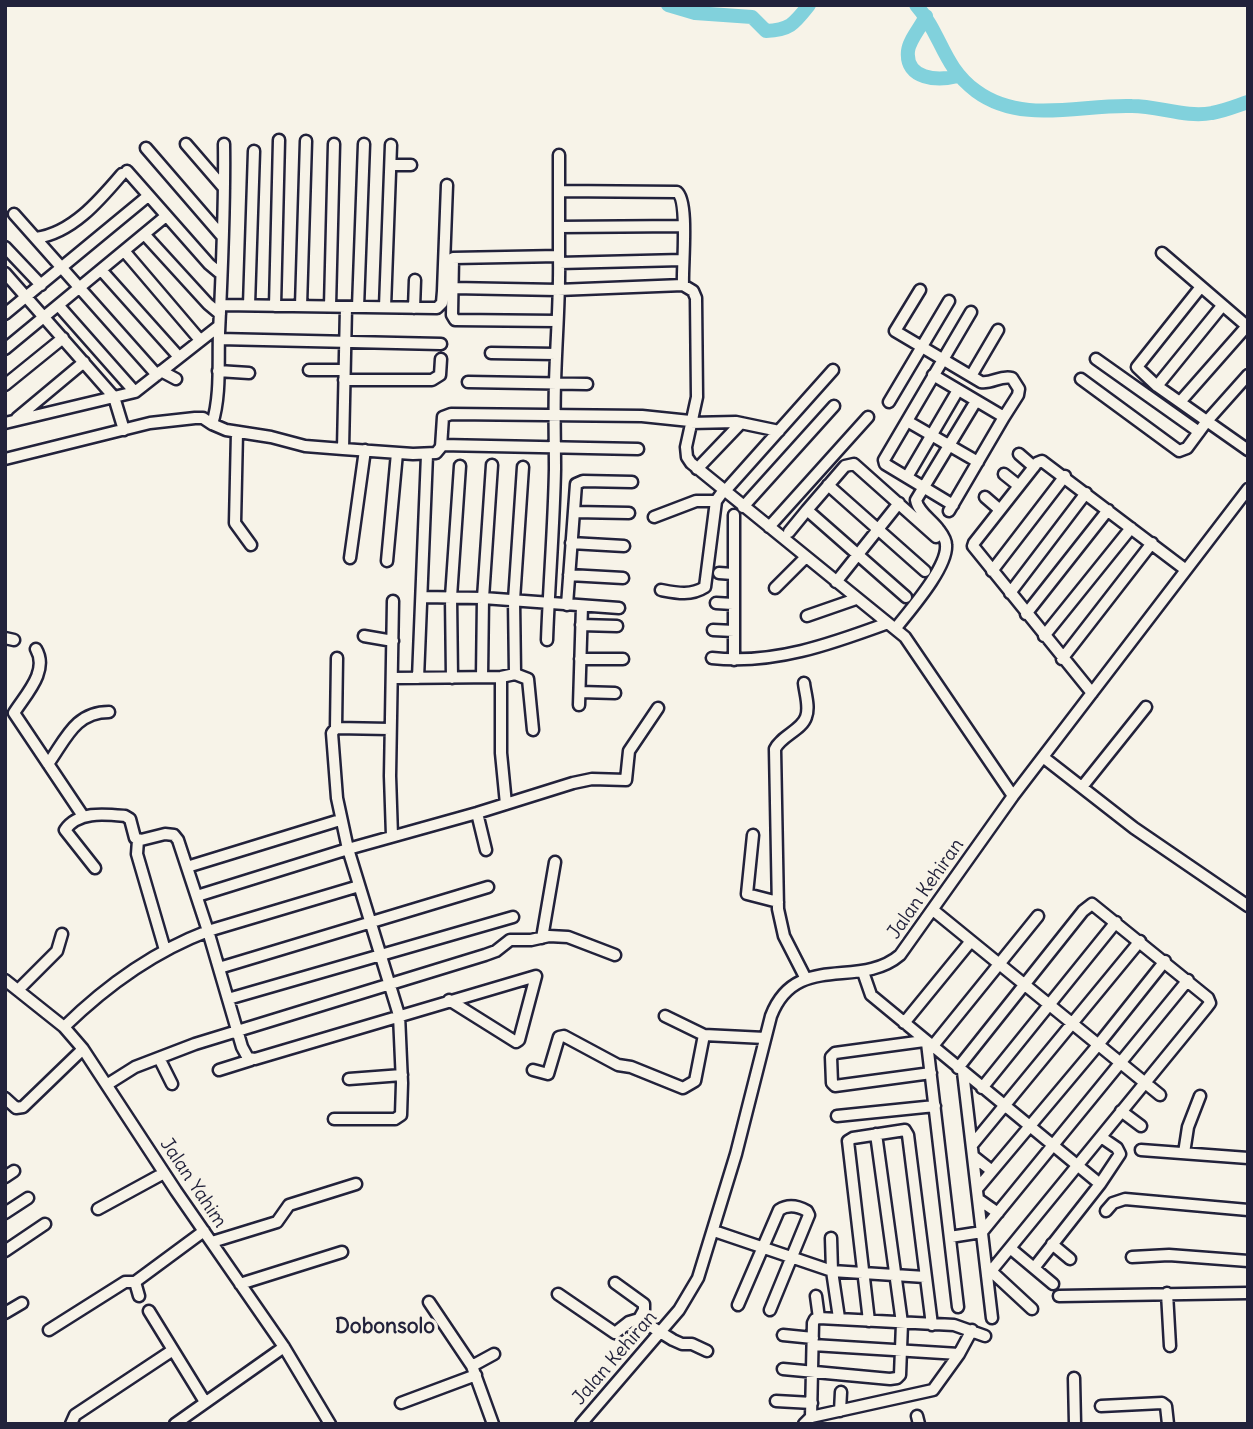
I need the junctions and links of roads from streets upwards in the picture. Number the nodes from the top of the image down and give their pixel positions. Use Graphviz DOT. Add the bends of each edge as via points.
graph roads {
  1 [pos="279,140"];
  2 [pos="306,141"];
  3 [pos="186,144"];
  4 [pos="224,144"];
  5 [pos="334,144"];
  6 [pos="364,144"];
  7 [pos="391,145"];
  8 [pos="146,148"];
  9 [pos="254,152"];
  10 [pos="559,155"];
  11 [pos="391,165"];
  12 [pos="411,165"];
  13 [pos="447,185"];
  14 [pos="225,189"];
  15 [pos="559,191"];
  16 [pos="148,196"];
  17 [pos="14,214"];
  18 [pos="166,216"];
  19 [pos="684,226"];
  20 [pos="559,227"];
  21 [pos="145,235"];
  22 [pos="222,236"];
  23 [pos="36,238"];
  24 [pos="5,247"];
  25 [pos="125,252"];
  26 [pos="1163,253"];
  27 [pos="559,259"];
  28 [pos="682,260"];
  29 [pos="62,267"];
  30 [pos="102,271"];
  31 [pos="5,273"];
  32 [pos="221,274"];
  33 [pos="415,280"];
  34 [pos="41,285"];
  35 [pos="683,285"];
  36 [pos="81,288"];
  37 [pos="453,288"];
  38 [pos="1200,288"];
  39 [pos="558,289"];
  40 [pos="920,290"];
  41 [pos="27,296"];
  42 [pos="949,302"];
  43 [pos="249,305"];
  44 [pos="59,306"];
  45 [pos="275,306"];
  46 [pos="301,306"];
  47 [pos="330,306"];
  48 [pos="1222,306"];
  49 [pos="346,307"];
  50 [pos="358,307"];
  51 [pos="385,307"];
  52 [pos="414,308"];
  53 [pos="220,309"];
  54 [pos="971,312"];
  55 [pos="5,314"];
  56 [pos="45,317"];
  57 [pos="557,321"];
  58 [pos="219,326"];
  59 [pos="1247,327"];
  60 [pos="999,330"];
  61 [pos="63,338"];
  62 [pos="200,340"];
  63 [pos="219,340"];
  64 [pos="345,342"];
  65 [pos="441,344"];
  66 [pos="921,347"];
  67 [pos="5,349"];
  68 [pos="491,352"];
  69 [pos="556,354"];
  70 [pos="179,358"];
  71 [pos="441,359"];
  72 [pos="1096,359"];
  73 [pos="942,360"];
  74 [pos="84,362"];
  75 [pos="309,370"];
  76 [pos="833,370"];
  77 [pos="218,371"];
  78 [pos="159,373"];
  79 [pos="249,373"];
  80 [pos="344,375"];
  81 [pos="933,375"];
  82 [pos="1248,375"];
  83 [pos="971,376"];
  84 [pos="176,379"];
  85 [pos="1081,379"];
  86 [pos="468,382"];
  87 [pos="555,383"];
  88 [pos="587,384"];
  89 [pos="5,385"];
  90 [pos="1157,386"];
  91 [pos="958,390"];
  92 [pos="135,392"];
  93 [pos="114,397"];
  94 [pos="976,401"];
  95 [pos="889,402"];
  96 [pos="1180,402"];
  97 [pos="834,406"];
  98 [pos="554,416"];
  99 [pos="868,417"];
  100 [pos="1004,417"];
  101 [pos="907,421"];
  102 [pos="1207,421"];
  103 [pos="10,422"];
  104 [pos="690,422"];
  105 [pos="212,424"];
  106 [pos="741,424"];
  107 [pos="124,430"];
  108 [pos="779,430"];
  109 [pos="237,432"];
  110 [pos="1199,432"];
  111 [pos="931,436"];
  112 [pos="441,445"];
  113 [pos="949,446"];
  114 [pos="554,447"];
  115 [pos="343,449"];
  116 [pos="638,449"];
  117 [pos="365,450"];
  118 [pos="1248,450"];
  119 [pos="397,453"];
  120 [pos="427,454"];
  121 [pos="1019,454"];
  122 [pos="5,459"];
  123 [pos="978,462"];
  124 [pos="492,465"];
  125 [pos="460,466"];
  126 [pos="523,467"];
  127 [pos="1034,467"];
  128 [pos="697,469"];
  129 [pos="1004,474"];
  130 [pos="1065,476"];
  131 [pos="907,477"];
  132 [pos="632,482"];
  133 [pos="828,485"];
  134 [pos="1019,486"];
  135 [pos="925,487"];
  136 [pos="1248,489"];
  137 [pos="724,491"];
  138 [pos="1086,493"];
  139 [pos="985,497"];
  140 [pos="716,501"];
  141 [pos="899,503"];
  142 [pos="743,507"];
  143 [pos="807,510"];
  144 [pos="1000,510"];
  145 [pos="1108,510"];
  146 [pos="573,512"];
  147 [pos="629,513"];
  148 [pos="734,515"];
  149 [pos="654,517"];
  150 [pos="769,527"];
  151 [pos="1131,528"];
  152 [pos="878,530"];
  153 [pos="789,532"];
  154 [pos="936,537"];
  155 [pos="571,543"];
  156 [pos="1152,543"];
  157 [pos="251,545"];
  158 [pos="624,547"];
  159 [pos="857,555"];
  160 [pos="806,557"];
  161 [pos="350,558"];
  162 [pos="387,561"];
  163 [pos="992,570"];
  164 [pos="1186,570"];
  165 [pos="925,571"];
  166 [pos="719,573"];
  167 [pos="733,574"];
  168 [pos="569,575"];
  169 [pos="623,578"];
  170 [pos="836,582"];
  171 [pos="775,588"];
  172 [pos="661,590"];
  173 [pos="1010,593"];
  174 [pos="422,597"];
  175 [pos="451,597"];
  176 [pos="906,597"];
  177 [pos="483,598"];
  178 [pos="856,599"];
  179 [pos="514,600"];
  180 [pos="393,601"];
  181 [pos="548,604"];
  182 [pos="716,604"];
  183 [pos="733,604"];
  184 [pos="567,605"];
  185 [pos="582,606"];
  186 [pos="619,608"];
  187 [pos="1026,614"];
  188 [pos="807,616"];
  189 [pos="581,625"];
  190 [pos="617,626"];
  191 [pos="892,626"];
  192 [pos="713,630"];
  193 [pos="734,631"];
  194 [pos="364,636"];
  195 [pos="1044,636"];
  196 [pos="393,640"];
  197 [pos="547,640"];
  198 [pos="36,649"];
  199 [pos="337,658"];
  200 [pos="712,658"];
  201 [pos="580,659"];
  202 [pos="623,659"];
  203 [pos="1062,659"];
  204 [pos="734,660"];
  205 [pos="515,674"];
  206 [pos="482,677"];
  207 [pos="501,677"];
  208 [pos="392,678"];
  209 [pos="418,678"];
  210 [pos="452,678"];
  211 [pos="804,683"];
  212 [pos="580,692"];
  213 [pos="615,693"];
  214 [pos="1092,693"];
  215 [pos="579,705"];
  216 [pos="1146,707"];
  217 [pos="658,708"];
  218 [pos="109,712"];
  219 [pos="336,728"];
  220 [pos="390,729"];
  221 [pos="533,730"];
  222 [pos="1043,757"];
  223 [pos="48,764"];
  224 [pos="1082,787"];
  225 [pos="1013,796"];
  226 [pos="506,804"];
  227 [pos="477,813"];
  228 [pos="83,816"];
  229 [pos="340,820"];
  230 [pos="753,835"];
  231 [pos="392,836"];
  232 [pos="138,840"];
  233 [pos="348,849"];
  234 [pos="486,850"];
  235 [pos="555,862"];
  236 [pos="187,867"];
  237 [pos="94,868"];
  238 [pos="359,886"];
  239 [pos="488,887"];
  240 [pos="197,896"];
  241 [pos="778,902"];
  242 [pos="1248,906"];
  243 [pos="933,910"];
  244 [pos="513,916"];
  245 [pos="1038,916"];
  246 [pos="1116,922"];
  247 [pos="370,923"];
  248 [pos="208,931"];
  249 [pos="62,934"];
  250 [pos="542,938"];
  251 [pos="971,941"];
  252 [pos="1140,941"];
  253 [pos="165,950"];
  254 [pos="379,954"];
  255 [pos="615,955"];
  256 [pos="1165,961"];
  257 [pos="999,964"];
  258 [pos="219,968"];
  259 [pos="863,972"];
  260 [pos="806,978"];
  261 [pos="5,980"];
  262 [pos="1188,980"];
  263 [pos="389,985"];
  264 [pos="1025,985"];
  265 [pos="18,990"];
  266 [pos="228,999"];
  267 [pos="449,1000"];
  268 [pos="1049,1005"];
  269 [pos="399,1015"];
  270 [pos="665,1016"];
  271 [pos="904,1023"];
  272 [pos="1073,1025"];
  273 [pos="64,1027"];
  274 [pos="237,1030"];
  275 [pos="704,1035"];
  276 [pos="765,1038"];
  277 [pos="928,1044"];
  278 [pos="1098,1045"];
  279 [pos="83,1049"];
  280 [pos="159,1058"];
  281 [pos="251,1060"];
  282 [pos="1121,1064"];
  283 [pos="219,1070"];
  284 [pos="533,1070"];
  285 [pos="960,1070"];
  286 [pos="931,1073"];
  287 [pos="402,1075"];
  288 [pos="349,1079"];
  289 [pos="1144,1083"];
  290 [pos="108,1084"];
  291 [pos="172,1084"];
  292 [pos="982,1088"];
  293 [pos="1160,1095"];
  294 [pos="1200,1096"];
  295 [pos="5,1097"];
  296 [pos="935,1106"];
  297 [pos="1005,1107"];
  298 [pos="1121,1111"];
  299 [pos="837,1116"];
  300 [pos="334,1119"];
  301 [pos="1140,1126"];
  302 [pos="1030,1127"];
  303 [pos="876,1134"];
  304 [pos="1101,1136"];
  305 [pos="1054,1146"];
  306 [pos="1141,1150"];
  307 [pos="972,1151"];
  308 [pos="1184,1153"];
  309 [pos="1248,1158"];
  310 [pos="1077,1165"];
  311 [pos="992,1171"];
  312 [pos="164,1173"];
  313 [pos="356,1184"];
  314 [pos="1100,1184"];
  315 [pos="977,1194"];
  316 [pos="28,1198"];
  317 [pos="98,1209"];
  318 [pos="1248,1210"];
  319 [pos="1106,1211"];
  320 [pos="5,1213"];
  321 [pos="998,1213"];
  322 [pos="45,1224"];
  323 [pos="204,1231"];
  324 [pos="714,1231"];
  325 [pos="982,1232"];
  326 [pos="950,1237"];
  327 [pos="831,1238"];
  328 [pos="212,1242"];
  329 [pos="1052,1244"];
  330 [pos="761,1248"];
  331 [pos="1010,1248"];
  332 [pos="5,1251"];
  333 [pos="342,1252"];
  334 [pos="1132,1256"];
  335 [pos="792,1259"];
  336 [pos="1070,1259"];
  337 [pos="1248,1261"];
  338 [pos="1034,1268"];
  339 [pos="832,1271"];
  340 [pos="989,1273"];
  341 [pos="864,1274"];
  342 [pos="895,1276"];
  343 [pos="925,1276"];
  344 [pos="135,1282"];
  345 [pos="615,1283"];
  346 [pos="240,1284"];
  347 [pos="1053,1284"];
  348 [pos="1167,1293"];
  349 [pos="1248,1293"];
  350 [pos="558,1294"];
  351 [pos="139,1296"];
  352 [pos="816,1296"];
  353 [pos="1059,1296"];
  354 [pos="429,1302"];
  355 [pos="22,1303"];
  356 [pos="738,1305"];
  357 [pos="958,1307"];
  358 [pos="1032,1309"];
  359 [pos="770,1310"];
  360 [pos="149,1311"];
  361 [pos="5,1313"];
  362 [pos="819,1318"];
  363 [pos="839,1318"];
  364 [pos="992,1318"];
  365 [pos="639,1320"];
  366 [pos="869,1321"];
  367 [pos="13,1323"];
  368 [pos="902,1324"];
  369 [pos="932,1325"];
  370 [pos="49,1330"];
  371 [pos="972,1330"];
  372 [pos="659,1334"];
  373 [pos="783,1335"];
  374 [pos="985,1335"];
  375 [pos="813,1342"];
  376 [pos="1170,1346"];
  377 [pos="285,1347"];
  378 [pos="173,1350"];
  379 [pos="707,1351"];
  380 [pos="900,1351"];
  381 [pos="494,1354"];
  382 [pos="959,1354"];
  383 [pos="783,1369"];
  384 [pos="474,1371"];
  385 [pos="812,1373"];
  386 [pos="1074,1378"];
  387 [pos="841,1392"];
  388 [pos="776,1401"];
  389 [pos="205,1402"];
  390 [pos="401,1403"];
  391 [pos="811,1403"];
  392 [pos="1101,1406"];
  393 [pos="840,1411"];
  394 [pos="808,1420"];
  395 [pos="71,1424"];
  396 [pos="175,1424"];
  397 [pos="330,1424"];
  398 [pos="493,1424"];
  399 [pos="581,1424"];
  400 [pos="1075,1424"];
  401 [pos="1168,1424"];
  1 -- 45 [label="street"];
  2 -- 46 [label="street"];
  3 -- 14 [label="street"];
  4 -- 14 [label="street"];
  5 -- 47 [label="street"];
  6 -- 50 [label="street"];
  7 -- 11 [label="street"];
  8 -- 22 [label="street"];
  9 -- 43 [label="street"];
  10 -- 15 [label="street"];
  11 -- 12 [label="street"];
  11 -- 51 [label="street"];
  13 -- 52 [label="street" via="442,303 437,308"];
  14 -- 22 [label="street"];
  15 -- 19 [label="street" via="677,192 684,207"];
  15 -- 20 [label="street"];
  16 -- 18 [label="street"];
  16 -- 23 [label="street" via="125,173 66,228"];
  16 -- 29 [label="street"];
  17 -- 23 [label="street"];
  18 -- 21 [label="street"];
  18 -- 32 [label="street"];
  19 -- 20 [label="street"];
  19 -- 28 [label="street"];
  20 -- 27 [label="street"];
  21 -- 25 [label="street"];
  21 -- 53 [label="street" via="208,304"];
  22 -- 32 [label="street"];
  23 -- 29 [label="street"];
  24 -- 34 [label="street"];
  25 -- 30 [label="street"];
  25 -- 62 [label="street"];
  26 -- 38 [label="street"];
  27 -- 28 [label="street"];
  27 -- 37 [label="street" via="453,258"];
  27 -- 39 [label="street"];
  28 -- 35 [label="street"];
  29 -- 34 [label="street"];
  29 -- 36 [label="street"];
  30 -- 36 [label="street"];
  30 -- 70 [label="street"];
  31 -- 41 [label="street"];
  32 -- 53 [label="street"];
  33 -- 52 [label="street"];
  34 -- 41 [label="street"];
  35 -- 39 [label="street"];
  35 -- 104 [label="street" via="696,298 697,397"];
  36 -- 44 [label="street"];
  36 -- 78 [label="street"];
  37 -- 39 [label="street"];
  37 -- 57 [label="street" via="454,320"];
  38 -- 48 [label="street"];
  38 -- 90 [label="street" via="1136,367"];
  39 -- 57 [label="street"];
  40 -- 66 [label="street" via="895,331"];
  41 -- 55 [label="street"];
  41 -- 56 [label="street"];
  42 -- 66 [label="street"];
  43 -- 45 [label="street"];
  43 -- 53 [label="street"];
  44 -- 56 [label="street"];
  44 -- 92 [label="street"];
  45 -- 46 [label="street"];
  46 -- 47 [label="street"];
  47 -- 49 [label="street"];
  48 -- 59 [label="street"];
  48 -- 90 [label="street"];
  49 -- 50 [label="street"];
  49 -- 64 [label="street"];
  50 -- 51 [label="street"];
  51 -- 52 [label="street"];
  53 -- 58 [label="street"];
  54 -- 73 [label="street"];
  56 -- 61 [label="street"];
  56 -- 67 [label="street"];
  57 -- 69 [label="street"];
  58 -- 62 [label="street"];
  58 -- 63 [label="street"];
  59 -- 96 [label="street"];
  60 -- 83 [label="street"];
  61 -- 74 [label="street"];
  61 -- 89 [label="street"];
  62 -- 70 [label="street"];
  63 -- 64 [label="street"];
  63 -- 77 [label="street"];
  64 -- 65 [label="street"];
  64 -- 80 [label="street"];
  66 -- 73 [label="street"];
  66 -- 95 [label="street"];
  68 -- 69 [label="street"];
  69 -- 87 [label="street"];
  70 -- 78 [label="street"];
  71 -- 80 [label="street" via="440,375 432,380"];
  72 -- 110 [label="street"];
  73 -- 81 [label="street"];
  73 -- 83 [label="street"];
  74 -- 93 [label="street"];
  74 -- 103 [label="street"];
  75 -- 80 [label="street"];
  76 -- 108 [label="street"];
  77 -- 79 [label="street"];
  77 -- 105 [label="street"];
  78 -- 84 [label="street"];
  78 -- 92 [label="street"];
  80 -- 115 [label="street"];
  81 -- 91 [label="street"];
  81 -- 101 [label="street"];
  82 -- 102 [label="street"];
  83 -- 100 [label="street" via="987,383 1001,377 1017,383 1018,395"];
  85 -- 110 [label="street" via="1179,451"];
  86 -- 87 [label="street"];
  87 -- 88 [label="street"];
  87 -- 98 [label="street"];
  90 -- 96 [label="street"];
  91 -- 94 [label="street"];
  91 -- 111 [label="street"];
  92 -- 93 [label="street"];
  93 -- 103 [label="street"];
  93 -- 107 [label="street"];
  94 -- 100 [label="street"];
  94 -- 113 [label="street"];
  96 -- 102 [label="street"];
  97 -- 142 [label="street"];
  98 -- 104 [label="street" via="642,416"];
  98 -- 112 [label="street" via="447,415 442,420"];
  98 -- 114 [label="street"];
  99 -- 150 [label="street"];
  100 -- 123 [label="street"];
  101 -- 111 [label="street"];
  101 -- 131 [label="street" via="884,460"];
  102 -- 110 [label="street"];
  102 -- 118 [label="street"];
  104 -- 106 [label="street"];
  104 -- 128 [label="street" via="687,457"];
  105 -- 107 [label="street" via="203,418 187,418"];
  105 -- 109 [label="street"];
  106 -- 108 [label="street"];
  106 -- 128 [label="street"];
  107 -- 122 [label="street"];
  108 -- 137 [label="street"];
  109 -- 115 [label="street"];
  109 -- 157 [label="street" via="235,523"];
  111 -- 113 [label="street"];
  111 -- 131 [label="street"];
  112 -- 114 [label="street"];
  112 -- 120 [label="street" via="439,451"];
  113 -- 123 [label="street"];
  113 -- 135 [label="street"];
  114 -- 116 [label="street"];
  114 -- 181 [label="street"];
  115 -- 117 [label="street"];
  117 -- 119 [label="street"];
  117 -- 161 [label="street"];
  119 -- 120 [label="street"];
  119 -- 162 [label="street"];
  120 -- 174 [label="street"];
  121 -- 127 [label="street"];
  123 -- 135 [label="street" via="951,508"];
  124 -- 177 [label="street"];
  125 -- 175 [label="street"];
  126 -- 179 [label="street"];
  127 -- 130 [label="street" via="1042,461"];
  127 -- 134 [label="street"];
  128 -- 137 [label="street"];
  129 -- 134 [label="street"];
  130 -- 138 [label="street"];
  130 -- 163 [label="street"];
  131 -- 135 [label="street"];
  132 -- 146 [label="street" via="576,484"];
  133 -- 141 [label="street" via="845,466 853,464"];
  133 -- 143 [label="street"];
  133 -- 152 [label="street"];
  134 -- 144 [label="street"];
  135 -- 191 [label="street" via="917,506 938,528 946,548 938,569"];
  136 -- 164 [label="street, Jalan Kehiran"];
  137 -- 140 [label="street"];
  137 -- 142 [label="street"];
  138 -- 145 [label="street"];
  138 -- 173 [label="street"];
  139 -- 144 [label="street"];
  140 -- 149 [label="street" via="696,501"];
  140 -- 172 [label="street" via="705,587 680,594"];
  141 -- 152 [label="street"];
  141 -- 154 [label="street"];
  142 -- 150 [label="street"];
  143 -- 153 [label="street"];
  143 -- 159 [label="street"];
  144 -- 163 [label="street" via="972,546"];
  145 -- 151 [label="street"];
  145 -- 187 [label="street"];
  146 -- 147 [label="street"];
  146 -- 155 [label="street"];
  148 -- 167 [label="street"];
  150 -- 160 [label="street"];
  151 -- 156 [label="street"];
  151 -- 195 [label="street"];
  152 -- 159 [label="street"];
  152 -- 165 [label="street"];
  155 -- 158 [label="street"];
  155 -- 168 [label="street"];
  156 -- 164 [label="street"];
  156 -- 203 [label="street"];
  159 -- 170 [label="street"];
  159 -- 176 [label="street"];
  160 -- 170 [label="street"];
  160 -- 171 [label="street"];
  163 -- 173 [label="street"];
  164 -- 214 [label="street, Jalan Kehiran"];
  166 -- 167 [label="street"];
  167 -- 183 [label="street"];
  168 -- 169 [label="street"];
  168 -- 184 [label="street"];
  170 -- 178 [label="street"];
  173 -- 187 [label="street"];
  174 -- 175 [label="street"];
  174 -- 209 [label="street"];
  175 -- 177 [label="street"];
  175 -- 210 [label="street"];
  177 -- 179 [label="street"];
  177 -- 206 [label="street"];
  178 -- 188 [label="street"];
  178 -- 191 [label="street"];
  179 -- 181 [label="street"];
  179 -- 205 [label="street"];
  180 -- 196 [label="street"];
  181 -- 184 [label="street"];
  181 -- 197 [label="street"];
  182 -- 183 [label="street"];
  183 -- 193 [label="street"];
  184 -- 185 [label="street"];
  185 -- 186 [label="street"];
  185 -- 189 [label="street"];
  187 -- 195 [label="street"];
  189 -- 190 [label="street"];
  189 -- 201 [label="street"];
  191 -- 204 [label="street" via="805,650"];
  191 -- 225 [label="street" via="912,646"];
  192 -- 193 [label="street"];
  193 -- 204 [label="street"];
  194 -- 196 [label="street"];
  195 -- 203 [label="street"];
  196 -- 208 [label="street"];
  198 -- 223 [label="street" via="41,657 39,671 14,713"];
  199 -- 219 [label="street"];
  200 -- 204 [label="street"];
  201 -- 202 [label="street"];
  201 -- 212 [label="street"];
  203 -- 214 [label="street"];
  205 -- 207 [label="street"];
  205 -- 221 [label="street" via="525,676 529,683"];
  206 -- 207 [label="street"];
  206 -- 210 [label="street"];
  207 -- 226 [label="street"];
  208 -- 209 [label="street"];
  208 -- 220 [label="street"];
  209 -- 210 [label="street"];
  211 -- 241 [label="street" via="805,720 775,749"];
  212 -- 213 [label="street"];
  212 -- 215 [label="street"];
  214 -- 222 [label="street, Jalan Kehiran"];
  216 -- 224 [label="street"];
  217 -- 226 [label="street" via="629,751 626,780 581,781"];
  218 -- 223 [label="street" via="83,716"];
  219 -- 220 [label="street"];
  219 -- 229 [label="street" via="332,744"];
  220 -- 231 [label="street"];
  222 -- 224 [label="street"];
  222 -- 225 [label="street, Jalan Kehiran"];
  223 -- 228 [label="street"];
  224 -- 242 [label="street"];
  225 -- 243 [label="street, Jalan Kehiran"];
  226 -- 227 [label="street"];
  227 -- 231 [label="street"];
  227 -- 234 [label="street"];
  228 -- 232 [label="street" via="125,816"];
  228 -- 237 [label="street" via="65,830"];
  229 -- 233 [label="street"];
  229 -- 236 [label="street"];
  230 -- 241 [label="street" via="747,894"];
  231 -- 233 [label="street"];
  232 -- 236 [label="street" via="174,835"];
  232 -- 253 [label="street" via="137,854"];
  233 -- 238 [label="street"];
  233 -- 240 [label="street"];
  235 -- 250 [label="street"];
  236 -- 240 [label="street"];
  238 -- 247 [label="street"];
  238 -- 248 [label="street"];
  239 -- 247 [label="street"];
  240 -- 248 [label="street"];
  241 -- 260 [label="street" via="784,936"];
  243 -- 251 [label="street"];
  243 -- 259 [label="street, Jalan Kehiran" via="890,964"];
  244 -- 254 [label="street"];
  245 -- 257 [label="street"];
  246 -- 252 [label="street"];
  246 -- 264 [label="street" via="1095,904 1089,905"];
  246 -- 268 [label="street"];
  247 -- 254 [label="street"];
  247 -- 258 [label="street"];
  248 -- 253 [label="street"];
  248 -- 258 [label="street"];
  249 -- 265 [label="street" via="57,951"];
  250 -- 255 [label="street" via="568,937"];
  250 -- 263 [label="street" via="510,940 496,951"];
  251 -- 257 [label="street"];
  251 -- 271 [label="street"];
  252 -- 256 [label="street"];
  252 -- 272 [label="street"];
  253 -- 273 [label="street"];
  254 -- 263 [label="street"];
  254 -- 266 [label="street"];
  256 -- 262 [label="street"];
  256 -- 278 [label="street"];
  257 -- 264 [label="street"];
  257 -- 277 [label="street"];
  258 -- 266 [label="street"];
  259 -- 260 [label="street, Jalan Kehiran"];
  259 -- 271 [label="street" via="871,995"];
  260 -- 276 [label="street, Jalan Kehiran" via="780,998"];
  261 -- 265 [label="street, Jalan Yahim"];
  262 -- 282 [label="street"];
  262 -- 289 [label="street" via="1210,1003"];
  263 -- 269 [label="street"];
  263 -- 274 [label="street"];
  264 -- 268 [label="street"];
  264 -- 285 [label="street"];
  265 -- 273 [label="street, Jalan Yahim"];
  266 -- 274 [label="street"];
  267 -- 267 [label="street" via="523,979 536,976 516,1042"];
  267 -- 269 [label="street"];
  268 -- 272 [label="street"];
  268 -- 292 [label="street"];
  269 -- 281 [label="street"];
  269 -- 287 [label="street"];
  270 -- 275 [label="street"];
  271 -- 277 [label="street"];
  272 -- 278 [label="street"];
  272 -- 297 [label="street"];
  273 -- 279 [label="street, Jalan Yahim"];
  274 -- 280 [label="street"];
  274 -- 281 [label="street"];
  275 -- 276 [label="street"];
  275 -- 284 [label="street" via="695,1080 683,1087 618,1065 564,1036 559,1037 548,1074"];
  276 -- 324 [label="street, Jalan Kehiran"];
  277 -- 285 [label="street"];
  277 -- 286 [label="street"];
  277 -- 286 [label="street" via="835,1053 831,1057 832,1083"];
  278 -- 282 [label="street"];
  278 -- 302 [label="street"];
  279 -- 290 [label="street, Jalan Yahim"];
  279 -- 295 [label="street" via="23,1107 16,1108"];
  280 -- 290 [label="street"];
  280 -- 291 [label="street"];
  281 -- 283 [label="street"];
  282 -- 289 [label="street"];
  282 -- 305 [label="street"];
  285 -- 292 [label="street"];
  285 -- 307 [label="street"];
  286 -- 296 [label="street"];
  287 -- 288 [label="street"];
  287 -- 300 [label="street" via="399,1117"];
  289 -- 293 [label="street"];
  289 -- 298 [label="street"];
  290 -- 312 [label="street, Jalan Yahim"];
  292 -- 297 [label="street"];
  294 -- 308 [label="street"];
  296 -- 299 [label="street"];
  296 -- 326 [label="street"];
  297 -- 302 [label="street"];
  297 -- 307 [label="street"];
  298 -- 301 [label="street"];
  298 -- 304 [label="street"];
  302 -- 305 [label="street"];
  302 -- 311 [label="street"];
  303 -- 341 [label="street" via="848,1142"];
  303 -- 342 [label="street"];
  303 -- 343 [label="street" via="907,1132"];
  304 -- 310 [label="street"];
  304 -- 314 [label="street" via="1120,1154"];
  305 -- 310 [label="street"];
  305 -- 321 [label="street"];
  306 -- 308 [label="street"];
  307 -- 311 [label="street"];
  307 -- 315 [label="street"];
  308 -- 309 [label="street"];
  310 -- 314 [label="street"];
  310 -- 331 [label="street"];
  311 -- 315 [label="street"];
  312 -- 317 [label="street"];
  312 -- 323 [label="street, Jalan Yahim"];
  313 -- 328 [label="street" via="289,1205 277,1222"];
  314 -- 329 [label="street"];
  315 -- 321 [label="street"];
  315 -- 325 [label="street"];
  316 -- 320 [label="street"];
  318 -- 319 [label="street" via="1125,1199"];
  321 -- 325 [label="street"];
  322 -- 332 [label="street"];
  323 -- 328 [label="street, Jalan Yahim"];
  323 -- 344 [label="street"];
  324 -- 330 [label="street"];
  324 -- 372 [label="street, Jalan Kehiran" via="693,1288"];
  325 -- 326 [label="street"];
  325 -- 340 [label="street"];
  326 -- 357 [label="street"];
  327 -- 339 [label="street"];
  328 -- 346 [label="street, Jalan Yahim"];
  329 -- 336 [label="street"];
  329 -- 338 [label="street"];
  330 -- 335 [label="street"];
  330 -- 335 [label="street" via="779,1210 799,1207 809,1215"];
  330 -- 356 [label="street"];
  331 -- 338 [label="street"];
  331 -- 340 [label="street"];
  333 -- 346 [label="street"];
  334 -- 337 [label="street"];
  335 -- 339 [label="street"];
  335 -- 359 [label="street"];
  338 -- 347 [label="street"];
  339 -- 341 [label="street"];
  339 -- 363 [label="street"];
  340 -- 358 [label="street"];
  340 -- 364 [label="street"];
  341 -- 342 [label="street"];
  341 -- 366 [label="street"];
  342 -- 343 [label="street"];
  342 -- 368 [label="street"];
  343 -- 369 [label="street"];
  344 -- 351 [label="street"];
  344 -- 370 [label="street" via="125,1282"];
  345 -- 365 [label="street" via="643,1304"];
  346 -- 377 [label="street, Jalan Yahim"];
  348 -- 349 [label="street"];
  348 -- 353 [label="street"];
  348 -- 376 [label="street"];
  350 -- 365 [label="street" via="615,1333"];
  352 -- 362 [label="street"];
  354 -- 384 [label="street"];
  355 -- 361 [label="street"];
  360 -- 378 [label="street"];
  361 -- 367 [label="street"];
  362 -- 363 [label="street"];
  362 -- 375 [label="street" via="814,1321"];
  363 -- 366 [label="street"];
  365 -- 372 [label="street"];
  366 -- 368 [label="street"];
  368 -- 369 [label="street"];
  368 -- 380 [label="street"];
  369 -- 371 [label="street"];
  371 -- 374 [label="street"];
  371 -- 382 [label="street"];
  372 -- 379 [label="street"];
  372 -- 399 [label="street, Jalan Kehiran"];
  373 -- 375 [label="street"];
  375 -- 380 [label="street"];
  375 -- 385 [label="street"];
  377 -- 389 [label="street"];
  377 -- 397 [label="street, Jalan Yahim"];
  378 -- 389 [label="street"];
  378 -- 395 [label="street" via="75,1415"];
  380 -- 382 [label="street"];
  380 -- 385 [label="street" via="897,1378"];
  381 -- 384 [label="street"];
  382 -- 393 [label="street" via="933,1390"];
  383 -- 385 [label="street"];
  384 -- 390 [label="street"];
  384 -- 398 [label="street"];
  385 -- 391 [label="street"];
  386 -- 400 [label="street"];
  387 -- 393 [label="street"];
  388 -- 391 [label="street"];
  389 -- 396 [label="street"];
  391 -- 394 [label="street"];
  392 -- 401 [label="street" via="1162,1403"];
  393 -- 394 [label="street"];
}
